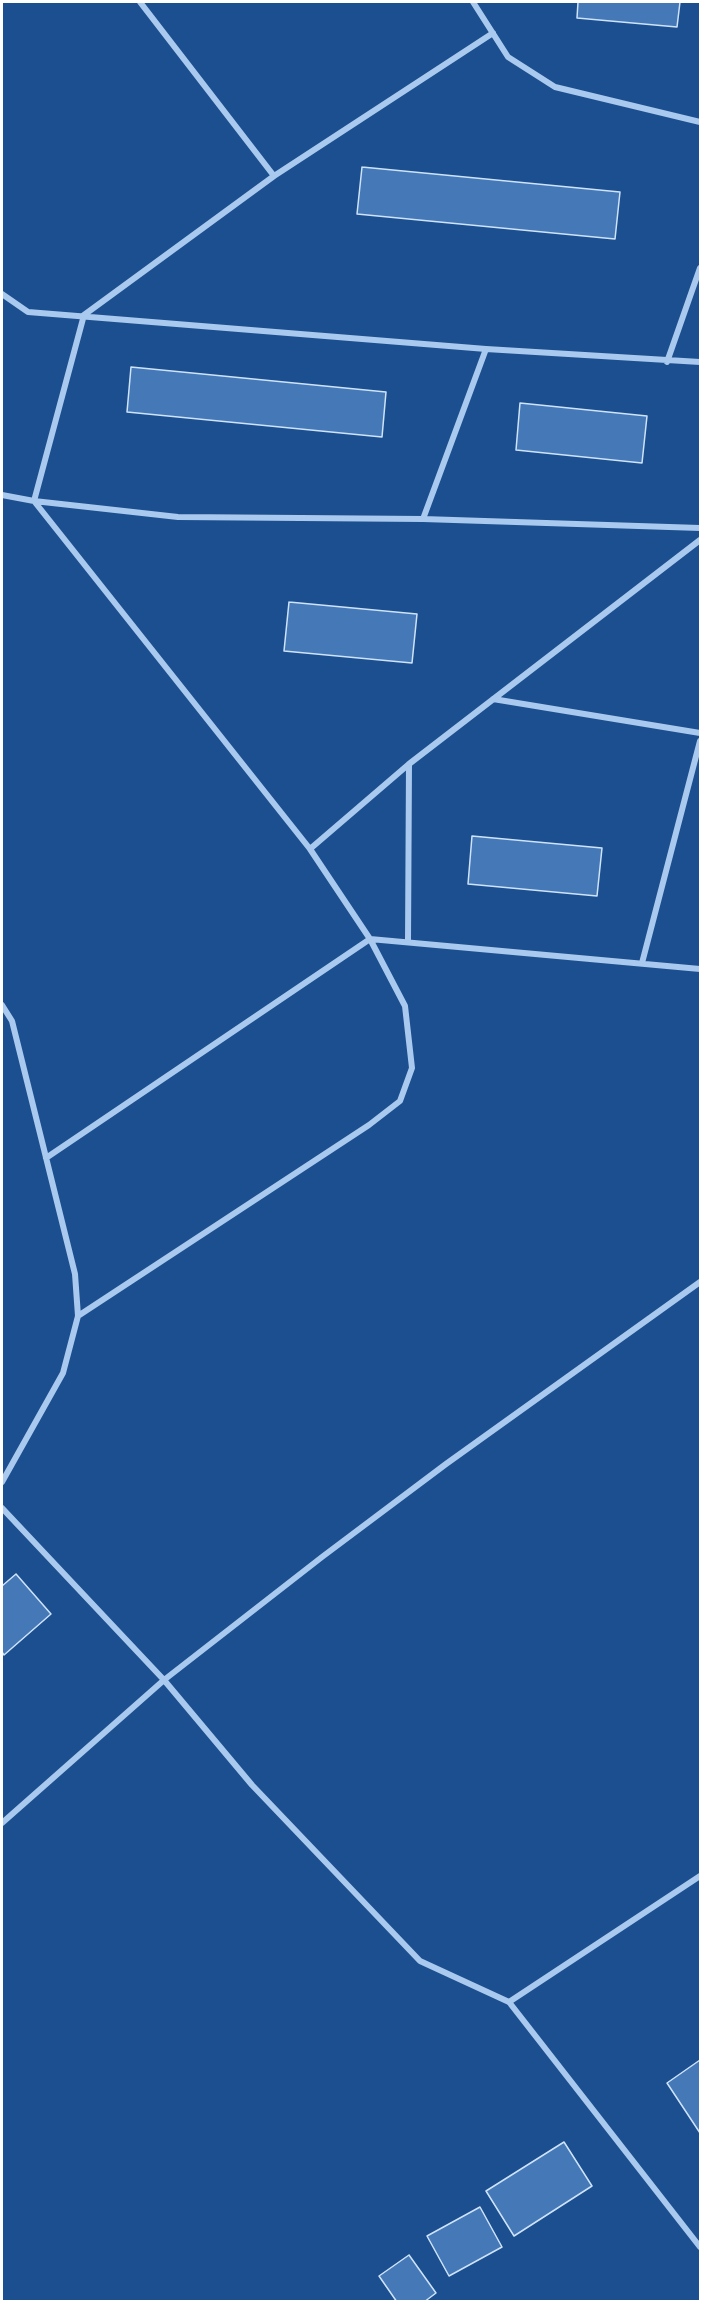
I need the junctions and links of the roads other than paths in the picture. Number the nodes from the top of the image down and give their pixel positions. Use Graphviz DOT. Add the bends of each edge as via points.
graph roads {
  1 [pos="140,2"];
  2 [pos="474,2"];
  3 [pos="492,33"];
  4 [pos="700,122"];
  5 [pos="274,176"];
  6 [pos="700,268"];
  7 [pos="2,294"];
  8 [pos="84,315"];
  9 [pos="486,349"];
  10 [pos="667,362"];
  11 [pos="700,362"];
  12 [pos="2,495"];
  13 [pos="34,501"];
  14 [pos="423,519"];
  15 [pos="700,528"];
  16 [pos="700,540"];
  17 [pos="493,699"];
  18 [pos="700,733"];
  19 [pos="700,741"];
  20 [pos="409,764"];
  21 [pos="310,849"];
  22 [pos="370,939"];
  23 [pos="408,942"];
  24 [pos="642,963"];
  25 [pos="700,969"];
  26 [pos="2,1005"];
  27 [pos="46,1158"];
  28 [pos="700,1282"];
  29 [pos="78,1316"];
  30 [pos="2,1482"];
  31 [pos="2,1508"];
  32 [pos="164,1680"];
  33 [pos="2,1823"];
  34 [pos="700,1876"];
  35 [pos="509,2002"];
  36 [pos="700,2247"];
  1 -- 5 [label="street"];
  2 -- 3 [label="street"];
  3 -- 4 [label="street" via="508,57 555,87"];
  3 -- 5 [label="street"];
  5 -- 8 [label="street"];
  6 -- 10 [label="street"];
  7 -- 8 [label="street" via="28,312"];
  8 -- 9 [label="street"];
  8 -- 13 [label="street"];
  9 -- 10 [label="street"];
  9 -- 14 [label="street"];
  10 -- 11 [label="street"];
  12 -- 13 [label="street"];
  13 -- 14 [label="street" via="178,517"];
  13 -- 21 [label="street"];
  14 -- 15 [label="street"];
  16 -- 17 [label="street"];
  17 -- 18 [label="street"];
  17 -- 20 [label="street"];
  19 -- 24 [label="street"];
  20 -- 21 [label="street"];
  20 -- 23 [label="street"];
  21 -- 22 [label="street"];
  22 -- 23 [label="street"];
  22 -- 27 [label="street"];
  22 -- 29 [label="street" via="405,1006 412,1068 400,1101"];
  23 -- 24 [label="street"];
  24 -- 25 [label="street"];
  26 -- 27 [label="street" via="12,1021"];
  27 -- 29 [label="street" via="75,1274"];
  28 -- 32 [label="street" via="446,1464"];
  29 -- 30 [label="street" via="63,1373"];
  31 -- 32 [label="street"];
  32 -- 33 [label="street"];
  32 -- 35 [label="street" via="252,1785 420,1961"];
  34 -- 35 [label="street"];
  35 -- 36 [label="street"];
}
